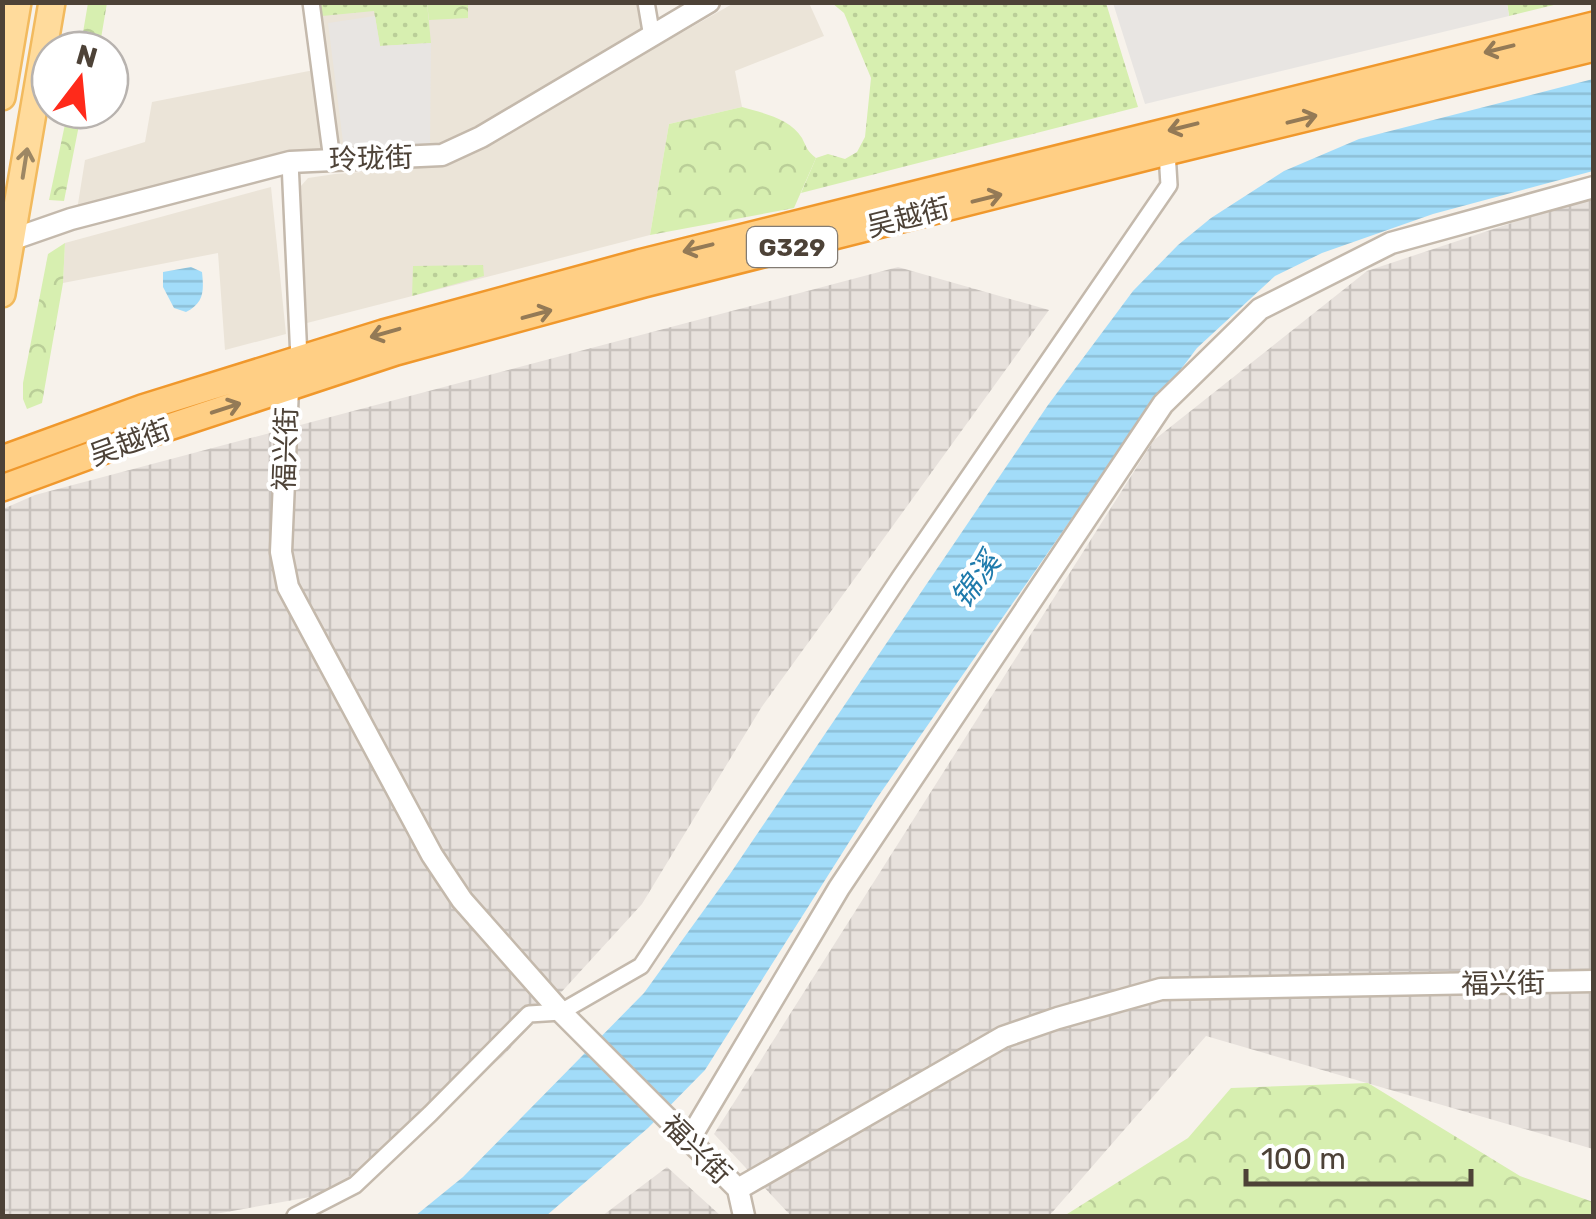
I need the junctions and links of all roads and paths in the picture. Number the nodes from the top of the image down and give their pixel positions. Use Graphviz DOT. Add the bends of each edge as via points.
graph roads {
  1 [pos="52,2"];
  2 [pos="311,2"];
  3 [pos="646,2"];
  4 [pos="709,2"];
  5 [pos="12,10"];
  6 [pos="1594,25"];
  7 [pos="652,38"];
  8 [pos="1594,48"];
  9 [pos="2,97"];
  10 [pos="1167,152"];
  11 [pos="332,160"];
  12 [pos="290,162"];
  13 [pos="1594,188"];
  14 [pos="8,241"];
  15 [pos="2,294"];
  16 [pos="299,359"];
  17 [pos="288,388"];
  18 [pos="2,459"];
  19 [pos="2,488"];
  20 [pos="1594,981"];
  21 [pos="561,1012"];
  22 [pos="689,1140"];
  23 [pos="738,1190"];
  24 [pos="295,1216"];
  25 [pos="744,1216"];
  14 -- 1 [label="main road, one-way"];
  2 -- 11 [label="street"];
  3 -- 7 [label="street"];
  4 -- 7 [label="street, 玲珑街"];
  5 -- 9 [label="main road"];
  6 -- 16 [label="highway, 吴越街 / G329, one-way" via="639,263"];
  7 -- 11 [label="street, 玲珑街" via="442,155"];
  10 -- 8 [label="highway, 吴越街 / G329, one-way"];
  17 -- 10 [label="highway, 吴越街 / G329, one-way" via="644,284"];
  10 -- 21 [label="street" via="1170,185 642,966"];
  11 -- 12 [label="street, 玲珑街"];
  12 -- 14 [label="street, 玲珑街"];
  12 -- 16 [label="street"];
  13 -- 22 [label="street" via="1391,243 1260,309 1162,404 839,888"];
  14 -- 15 [label="main road"];
  16 -- 18 [label="highway, 吴越街 / G329"];
  19 -- 17 [label="highway, 吴越街 / G329, one-way"];
  17 -- 21 [label="street, 福兴街" via="282,552 288,587 432,855 462,900"];
  20 -- 23 [label="street, 福兴街" via="1160,989 1003,1037"];
  21 -- 22 [label="street, 福兴街"];
  21 -- 24 [label="street" via="529,1014 355,1185"];
  22 -- 23 [label="street, 福兴街"];
  23 -- 25 [label="street"];
}
